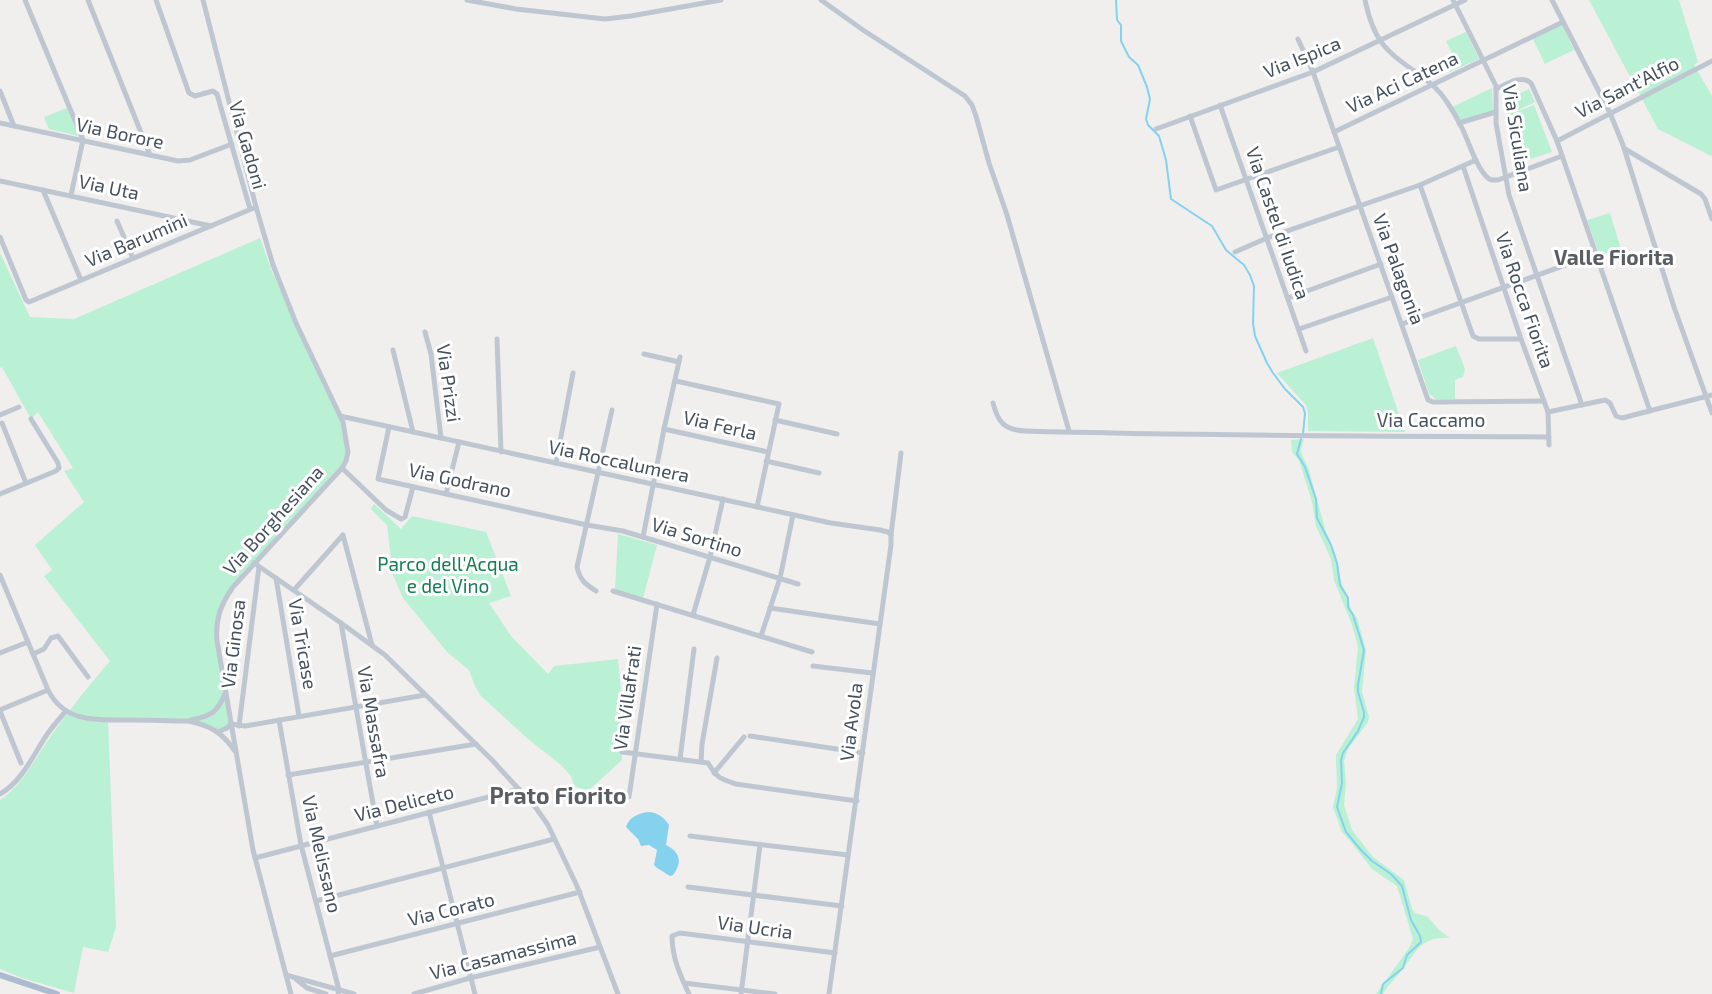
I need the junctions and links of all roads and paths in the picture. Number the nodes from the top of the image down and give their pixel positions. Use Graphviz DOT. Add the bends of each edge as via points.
graph roads {
  1 [pos="25,0"];
  2 [pos="88,0"];
  3 [pos="156,0"];
  4 [pos="203,0"];
  5 [pos="467,0"];
  6 [pos="721,0"];
  7 [pos="821,0"];
  8 [pos="1365,0"];
  9 [pos="1465,0"];
  10 [pos="1552,0"];
  11 [pos="1455,2"];
  12 [pos="1563,22"];
  13 [pos="1298,39"];
  14 [pos="1380,41"];
  15 [pos="1483,61"];
  16 [pos="1712,61"];
  17 [pos="1313,72"];
  18 [pos="1433,84"];
  19 [pos="1496,89"];
  20 [pos="0,91"];
  21 [pos="1220,106"];
  22 [pos="1496,112"];
  23 [pos="1610,113"];
  24 [pos="1190,116"];
  25 [pos="0,123"];
  26 [pos="1459,123"];
  27 [pos="14,126"];
  28 [pos="1156,129"];
  29 [pos="1334,132"];
  30 [pos="83,141"];
  31 [pos="1557,141"];
  32 [pos="232,144"];
  33 [pos="1339,147"];
  34 [pos="1625,149"];
  35 [pos="150,155"];
  36 [pos="1562,156"];
  37 [pos="1476,160"];
  38 [pos="1463,166"];
  39 [pos="1506,177"];
  40 [pos="1245,179"];
  41 [pos="0,181"];
  42 [pos="1420,185"];
  43 [pos="43,190"];
  44 [pos="71,195"];
  45 [pos="1360,206"];
  46 [pos="253,208"];
  47 [pos="1712,219"];
  48 [pos="117,221"];
  49 [pos="211,226"];
  50 [pos="0,237"];
  51 [pos="1267,238"];
  52 [pos="1236,252"];
  53 [pos="1596,254"];
  54 [pos="133,258"];
  55 [pos="1381,264"];
  56 [pos="1536,275"];
  57 [pos="81,279"];
  58 [pos="1504,288"];
  59 [pos="1392,297"];
  60 [pos="1288,298"];
  61 [pos="1461,302"];
  62 [pos="1402,324"];
  63 [pos="1298,329"];
  64 [pos="425,332"];
  65 [pos="497,339"];
  66 [pos="1521,339"];
  67 [pos="393,350"];
  68 [pos="1306,351"];
  69 [pos="644,354"];
  70 [pos="573,373"];
  71 [pos="676,381"];
  72 [pos="1709,396"];
  73 [pos="1544,401"];
  74 [pos="993,403"];
  75 [pos="1582,404"];
  76 [pos="19,407"];
  77 [pos="612,410"];
  78 [pos="1650,411"];
  79 [pos="1548,412"];
  80 [pos="1712,413"];
  81 [pos="0,415"];
  82 [pos="340,416"];
  83 [pos="31,419"];
  84 [pos="775,420"];
  85 [pos="2,423"];
  86 [pos="388,427"];
  87 [pos="664,429"];
  88 [pos="413,432"];
  89 [pos="1069,432"];
  90 [pos="837,434"];
  91 [pos="1549,437"];
  92 [pos="441,438"];
  93 [pos="459,443"];
  94 [pos="1549,445"];
  95 [pos="501,452"];
  96 [pos="768,452"];
  97 [pos="901,453"];
  98 [pos="766,461"];
  99 [pos="556,463"];
  100 [pos="342,468"];
  101 [pos="598,472"];
  102 [pos="819,473"];
  103 [pos="26,483"];
  104 [pos="653,484"];
  105 [pos="413,487"];
  106 [pos="0,494"];
  107 [pos="446,494"];
  108 [pos="723,499"];
  109 [pos="757,507"];
  110 [pos="793,514"];
  111 [pos="587,525"];
  112 [pos="891,535"];
  113 [pos="643,537"];
  114 [pos="710,557"];
  115 [pos="257,565"];
  116 [pos="0,575"];
  117 [pos="276,578"];
  118 [pos="780,578"];
  119 [pos="798,584"];
  120 [pos="294,590"];
  121 [pos="596,591"];
  122 [pos="613,591"];
  123 [pos="8,593"];
  124 [pos="0,596"];
  125 [pos="657,604"];
  126 [pos="770,608"];
  127 [pos="693,615"];
  128 [pos="341,623"];
  129 [pos="880,624"];
  130 [pos="761,636"];
  131 [pos="28,642"];
  132 [pos="372,645"];
  133 [pos="694,649"];
  134 [pos="812,652"];
  135 [pos="0,653"];
  136 [pos="33,654"];
  137 [pos="717,658"];
  138 [pos="813,666"];
  139 [pos="872,673"];
  140 [pos="88,677"];
  141 [pos="48,690"];
  142 [pos="226,692"];
  143 [pos="425,695"];
  144 [pos="355,706"];
  145 [pos="0,711"];
  146 [pos="66,711"];
  147 [pos="216,711"];
  148 [pos="229,713"];
  149 [pos="299,716"];
  150 [pos="279,719"];
  151 [pos="188,721"];
  152 [pos="231,724"];
  153 [pos="239,726"];
  154 [pos="218,732"];
  155 [pos="476,744"];
  156 [pos="236,752"];
  157 [pos="622,752"];
  158 [pos="635,753"];
  159 [pos="863,753"];
  160 [pos="680,759"];
  161 [pos="701,762"];
  162 [pos="21,763"];
  163 [pos="365,763"];
  164 [pos="714,773"];
  165 [pos="288,775"];
  166 [pos="519,789"];
  167 [pos="0,793"];
  168 [pos="629,797"];
  169 [pos="856,800"];
  170 [pos="429,813"];
  171 [pos="377,826"];
  172 [pos="690,835"];
  173 [pos="554,839"];
  174 [pos="301,845"];
  175 [pos="760,845"];
  176 [pos="848,855"];
  177 [pos="255,858"];
  178 [pos="443,868"];
  179 [pos="688,887"];
  180 [pos="580,892"];
  181 [pos="754,895"];
  182 [pos="316,901"];
  183 [pos="842,906"];
  184 [pos="457,923"];
  185 [pos="747,942"];
  186 [pos="600,947"];
  187 [pos="835,953"];
  188 [pos="330,956"];
  189 [pos="0,975"];
  190 [pos="286,975"];
  191 [pos="294,977"];
  192 [pos="470,978"];
  193 [pos="684,983"];
  194 [pos="338,992"];
  195 [pos="741,992"];
  196 [pos="57,994"];
  197 [pos="291,994"];
  198 [pos="326,994"];
  199 [pos="354,994"];
  200 [pos="414,994"];
  201 [pos="475,994"];
  202 [pos="618,994"];
  203 [pos="689,994"];
  204 [pos="775,994"];
  205 [pos="830,994"];
  1 -- 30 [label="street"];
  2 -- 35 [label="street"];
  3 -- 32 [label="street, Via Gadoni" via="188,92 193,96 217,93"];
  4 -- 46 [label="street, Via Borghesiana"];
  5 -- 6 [label="street" via="608,19"];
  7 -- 89 [label="street" via="972,105"];
  8 -- 14 [label="street"];
  9 -- 11 [label="street, Via Ispica"];
  10 -- 12 [label="street"];
  11 -- 14 [label="street, Via Ispica"];
  11 -- 15 [label="street, Via Siculiana"];
  12 -- 15 [label="street, Via Aci Catena"];
  12 -- 23 [label="street"];
  13 -- 17 [label="street, Via Palagonia"];
  14 -- 17 [label="street, Via Ispica"];
  14 -- 18 [label="street"];
  15 -- 18 [label="street, Via Aci Catena"];
  15 -- 19 [label="street, Via Siculiana"];
  16 -- 23 [label="street, Via Sant'Alfio"];
  17 -- 21 [label="street, Via Ispica"];
  17 -- 29 [label="street, Via Palagonia"];
  18 -- 26 [label="street"];
  18 -- 29 [label="street, Via Aci Catena"];
  19 -- 22 [label="street, Via Siculiana"];
  19 -- 31 [label="street" via="1520,79 1529,81"];
  20 -- 27 [label="street"];
  21 -- 24 [label="street, Via Ispica"];
  21 -- 40 [label="street, Via Castel di Iudica"];
  22 -- 26 [label="street"];
  22 -- 39 [label="street, Via Siculiana"];
  23 -- 31 [label="street, Via Sant'Alfio"];
  23 -- 34 [label="street"];
  24 -- 28 [label="street, Via Ispica"];
  24 -- 40 [label="street" via="1216,190"];
  25 -- 27 [label="street, Via Borore"];
  26 -- 37 [label="street"];
  27 -- 30 [label="street, Via Borore"];
  29 -- 33 [label="street, Via Palagonia"];
  30 -- 35 [label="street, Via Borore"];
  30 -- 44 [label="street"];
  31 -- 36 [label="street"];
  32 -- 35 [label="street, Via Borore" via="186,161"];
  32 -- 46 [label="street, Via Gadoni"];
  33 -- 40 [label="street"];
  33 -- 45 [label="street, Via Palagonia"];
  34 -- 47 [label="street" via="1701,194"];
  34 -- 72 [label="street" via="1670,294"];
  36 -- 39 [label="street"];
  36 -- 53 [label="street"];
  37 -- 38 [label="street"];
  37 -- 39 [label="street" via="1489,179"];
  38 -- 42 [label="street"];
  38 -- 58 [label="street, Via Rocca Fiorita"];
  39 -- 56 [label="street, Via Siculiana"];
  40 -- 51 [label="street, Via Castel di Iudica"];
  41 -- 43 [label="street, Via Uta"];
  42 -- 45 [label="street"];
  42 -- 61 [label="street"];
  43 -- 44 [label="street, Via Uta"];
  43 -- 57 [label="street"];
  44 -- 49 [label="street, Via Uta"];
  45 -- 51 [label="street"];
  45 -- 55 [label="street, Via Palagonia"];
  46 -- 49 [label="street, Via Barumini"];
  46 -- 82 [label="street, Via Borghesiana" via="281,288"];
  48 -- 54 [label="street"];
  49 -- 54 [label="street, Via Barumini"];
  50 -- 57 [label="street, Via Barumini" via="28,302"];
  51 -- 52 [label="street"];
  51 -- 60 [label="street, Via Castel di Iudica"];
  53 -- 56 [label="street"];
  53 -- 78 [label="street"];
  54 -- 57 [label="street, Via Barumini"];
  55 -- 59 [label="street, Via Palagonia"];
  55 -- 60 [label="street"];
  56 -- 58 [label="street"];
  56 -- 75 [label="street, Via Siculiana"];
  58 -- 61 [label="street"];
  58 -- 66 [label="street, Via Rocca Fiorita"];
  59 -- 62 [label="street, Via Palagonia"];
  59 -- 63 [label="street"];
  60 -- 63 [label="street, Via Castel di Iudica"];
  61 -- 62 [label="street"];
  61 -- 66 [label="street" via="1475,338"];
  62 -- 73 [label="street, Via Palagonia" via="1430,401"];
  63 -- 68 [label="street, Via Castel di Iudica"];
  64 -- 92 [label="street, Via Prizzi"];
  65 -- 95 [label="street"];
  66 -- 73 [label="street, Via Rocca Fiorita"];
  67 -- 88 [label="street"];
  69 -- 71 [label="street" via="680,360"];
  70 -- 99 [label="street"];
  71 -- 84 [label="street" via="779,404"];
  71 -- 87 [label="street"];
  72 -- 78 [label="street"];
  72 -- 80 [label="street"];
  73 -- 79 [label="street, Via Rocca Fiorita"];
  74 -- 89 [label="street, Via Caccamo" via="1010,429"];
  75 -- 78 [label="street" via="1606,400 1620,418"];
  75 -- 79 [label="street"];
  76 -- 81 [label="street"];
  77 -- 101 [label="street"];
  79 -- 91 [label="street, Via Rocca Fiorita"];
  82 -- 86 [label="street, Via Roccalumera"];
  82 -- 100 [label="street, Via Borghesiana" via="348,449"];
  83 -- 103 [label="street" via="59,467"];
  84 -- 90 [label="street"];
  84 -- 96 [label="street"];
  85 -- 103 [label="street"];
  86 -- 88 [label="street, Via Roccalumera"];
  86 -- 105 [label="street, Via Godrano" via="377,479"];
  87 -- 96 [label="street, Via Ferla"];
  87 -- 104 [label="street"];
  88 -- 92 [label="street, Via Roccalumera"];
  89 -- 91 [label="street, Via Caccamo"];
  91 -- 94 [label="street, Via Rocca Fiorita"];
  92 -- 93 [label="street, Via Roccalumera"];
  93 -- 95 [label="street, Via Roccalumera"];
  93 -- 107 [label="street"];
  95 -- 99 [label="street, Via Roccalumera"];
  96 -- 98 [label="street"];
  97 -- 112 [label="street, Via Avola"];
  98 -- 102 [label="street"];
  98 -- 109 [label="street"];
  99 -- 101 [label="street, Via Roccalumera"];
  100 -- 105 [label="street" via="401,519 407,513"];
  100 -- 115 [label="street, Via Borghesiana"];
  101 -- 104 [label="street, Via Roccalumera"];
  101 -- 111 [label="street"];
  103 -- 106 [label="street"];
  104 -- 108 [label="street, Via Roccalumera"];
  104 -- 113 [label="street"];
  105 -- 107 [label="street, Via Godrano"];
  107 -- 111 [label="street, Via Godrano"];
  108 -- 109 [label="street, Via Roccalumera"];
  108 -- 114 [label="street"];
  109 -- 110 [label="street, Via Roccalumera"];
  110 -- 112 [label="street, Via Roccalumera"];
  110 -- 118 [label="street"];
  111 -- 113 [label="street, Via Sortino"];
  111 -- 121 [label="street" via="577,567 580,578"];
  112 -- 129 [label="street, Via Avola"];
  113 -- 114 [label="street, Via Sortino"];
  114 -- 118 [label="street, Via Sortino"];
  114 -- 127 [label="street"];
  115 -- 117 [label="street"];
  115 -- 142 [label="street, Via Borghesiana" via="225,598 217,618"];
  115 -- 153 [label="street, Via Ginosa"];
  116 -- 123 [label="street"];
  117 -- 120 [label="street"];
  117 -- 149 [label="street, Via Tricase"];
  118 -- 119 [label="street, Via Sortino"];
  118 -- 126 [label="street"];
  120 -- 128 [label="street"];
  120 -- 132 [label="street" via="343,535"];
  122 -- 125 [label="street"];
  123 -- 124 [label="street"];
  123 -- 131 [label="street"];
  125 -- 127 [label="street"];
  125 -- 158 [label="street, Via Villafrati"];
  126 -- 129 [label="street"];
  126 -- 130 [label="street"];
  127 -- 130 [label="street"];
  128 -- 132 [label="street"];
  128 -- 144 [label="street, Via Massafra"];
  129 -- 139 [label="street, Via Avola"];
  130 -- 134 [label="street"];
  131 -- 135 [label="street"];
  131 -- 136 [label="street"];
  132 -- 143 [label="street"];
  133 -- 160 [label="street"];
  136 -- 140 [label="street" via="58,636"];
  136 -- 141 [label="street"];
  137 -- 161 [label="street"];
  138 -- 139 [label="street"];
  139 -- 159 [label="street, Via Avola"];
  141 -- 145 [label="street"];
  141 -- 146 [label="street"];
  142 -- 147 [label="street"];
  142 -- 148 [label="street, Via Borghesiana"];
  143 -- 144 [label="street"];
  143 -- 155 [label="street"];
  144 -- 149 [label="street"];
  144 -- 163 [label="street, Via Massafra"];
  145 -- 162 [label="street"];
  146 -- 151 [label="street" via="95,720"];
  146 -- 167 [label="street" via="20,776"];
  147 -- 148 [label="street"];
  147 -- 151 [label="street"];
  148 -- 152 [label="street, Via Borghesiana"];
  149 -- 150 [label="street"];
  150 -- 153 [label="street"];
  150 -- 165 [label="street, Via Melissano"];
  151 -- 154 [label="street"];
  152 -- 153 [label="street"];
  152 -- 154 [label="street"];
  152 -- 156 [label="street, Via Borghesiana"];
  154 -- 156 [label="street"];
  155 -- 163 [label="street"];
  155 -- 166 [label="street"];
  156 -- 177 [label="street, Via Borghesiana"];
  157 -- 158 [label="street"];
  158 -- 160 [label="street"];
  158 -- 168 [label="street, Via Villafrati"];
  159 -- 164 [label="street" via="747,736"];
  159 -- 169 [label="street, Via Avola"];
  160 -- 161 [label="street"];
  161 -- 164 [label="street" via="708,763"];
  163 -- 165 [label="street"];
  163 -- 171 [label="street, Via Massafra"];
  164 -- 169 [label="street" via="736,784"];
  165 -- 174 [label="street, Via Melissano"];
  166 -- 170 [label="street, Via Deliceto"];
  166 -- 173 [label="street"];
  169 -- 176 [label="street, Via Avola"];
  170 -- 171 [label="street, Via Deliceto"];
  170 -- 178 [label="street"];
  171 -- 174 [label="street, Via Deliceto"];
  172 -- 175 [label="street"];
  173 -- 178 [label="street"];
  173 -- 180 [label="street"];
  174 -- 177 [label="street, Via Deliceto"];
  174 -- 182 [label="street, Via Melissano"];
  175 -- 176 [label="street"];
  175 -- 181 [label="street"];
  176 -- 183 [label="street, Via Avola"];
  177 -- 190 [label="street, Via Borghesiana"];
  178 -- 182 [label="street"];
  178 -- 184 [label="street"];
  179 -- 181 [label="street"];
  180 -- 184 [label="street, Via Corato"];
  180 -- 186 [label="street"];
  181 -- 183 [label="street"];
  181 -- 185 [label="street"];
  182 -- 188 [label="street, Via Melissano"];
  183 -- 187 [label="street, Via Avola"];
  184 -- 188 [label="street, Via Corato"];
  184 -- 192 [label="street"];
  185 -- 187 [label="street, Via Ucria"];
  185 -- 193 [label="street, Via Ucria" via="693,934 671,936"];
  185 -- 195 [label="street"];
  186 -- 192 [label="street, Via Casamassima"];
  186 -- 202 [label="street"];
  187 -- 205 [label="street, Via Avola"];
  188 -- 194 [label="street, Via Melissano"];
  189 -- 196 [label="main road"];
  190 -- 191 [label="street"];
  190 -- 197 [label="street, Via Borghesiana"];
  191 -- 194 [label="street"];
  191 -- 198 [label="street" via="307,988"];
  192 -- 200 [label="street, Via Casamassima"];
  192 -- 201 [label="street"];
  193 -- 195 [label="street"];
  193 -- 203 [label="street"];
  194 -- 199 [label="street"];
  195 -- 204 [label="street"];
}
